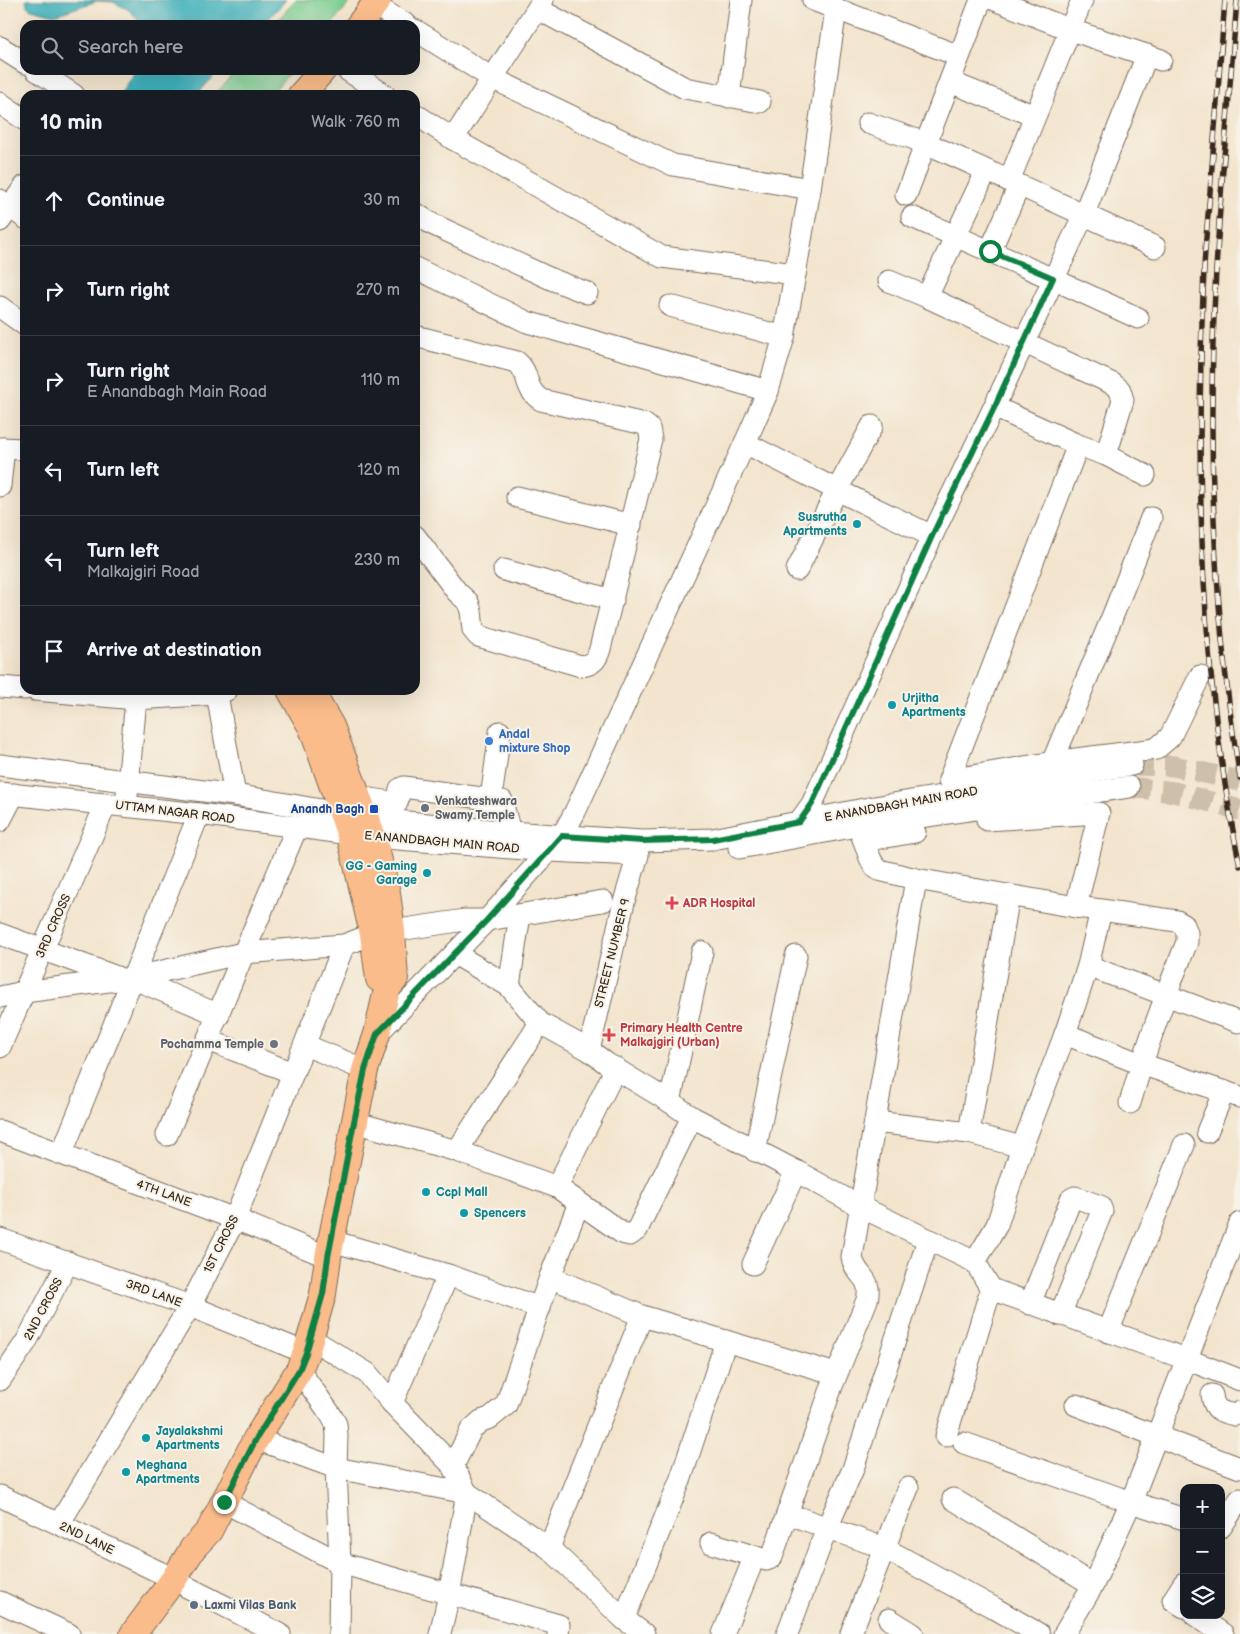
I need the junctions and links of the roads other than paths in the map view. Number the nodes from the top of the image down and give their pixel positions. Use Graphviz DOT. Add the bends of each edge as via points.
graph roads {
  1 [pos="741,0"];
  2 [pos="813,0"];
  3 [pos="981,0"];
  4 [pos="995,0"];
  5 [pos="1082,0"];
  6 [pos="1016,4"];
  7 [pos="540,5"];
  8 [pos="836,9"];
  9 [pos="370,10"];
  10 [pos="395,20"];
  11 [pos="1070,30"];
  12 [pos="420,33"];
  13 [pos="0,47"];
  14 [pos="959,56"];
  15 [pos="20,60"];
  16 [pos="44,75"];
  17 [pos="318,75"];
  18 [pos="355,75"];
  19 [pos="492,78"];
  20 [pos="950,82"];
  21 [pos="66,90"];
  22 [pos="305,90"];
  23 [pos="377,90"];
  24 [pos="728,97"];
  25 [pos="760,102"];
  26 [pos="0,103"];
  27 [pos="1035,116"];
  28 [pos="20,117"];
  29 [pos="420,117"];
  30 [pos="868,123"];
  31 [pos="453,139"];
  32 [pos="926,143"];
  33 [pos="986,170"];
  34 [pos="1014,183"];
  35 [pos="810,189"];
  36 [pos="20,194"];
  37 [pos="906,195"];
  38 [pos="9,211"];
  39 [pos="1084,214"];
  40 [pos="420,216"];
  41 [pos="912,217"];
  42 [pos="956,237"];
  43 [pos="1154,247"];
  44 [pos="990,251"];
  45 [pos="420,270"];
  46 [pos="796,274"];
  47 [pos="1053,278"];
  48 [pos="889,281"];
  49 [pos="586,293"];
  50 [pos="927,297"];
  51 [pos="670,306"];
  52 [pos="0,307"];
  53 [pos="1138,318"];
  54 [pos="20,321"];
  55 [pos="420,337"];
  56 [pos="784,337"];
  57 [pos="1024,342"];
  58 [pos="768,391"];
  59 [pos="994,408"];
  60 [pos="872,426"];
  61 [pos="745,442"];
  62 [pos="1078,445"];
  63 [pos="2,448"];
  64 [pos="20,449"];
  65 [pos="1106,455"];
  66 [pos="1145,475"];
  67 [pos="0,486"];
  68 [pos="837,490"];
  69 [pos="517,497"];
  70 [pos="1151,518"];
  71 [pos="630,525"];
  72 [pos="932,536"];
  73 [pos="420,543"];
  74 [pos="504,570"];
  75 [pos="797,570"];
  76 [pos="612,600"];
  77 [pos="1200,676"];
  78 [pos="0,687"];
  79 [pos="20,689"];
  80 [pos="91,695"];
  81 [pos="185,695"];
  82 [pos="222,695"];
  83 [pos="293,695"];
  84 [pos="313,695"];
  85 [pos="136,699"];
  86 [pos="500,732"];
  87 [pos="1052,762"];
  88 [pos="0,765"];
  89 [pos="1132,765"];
  90 [pos="949,780"];
  91 [pos="128,781"];
  92 [pos="1129,787"];
  93 [pos="7,794"];
  94 [pos="234,796"];
  95 [pos="491,799"];
  96 [pos="812,804"];
  97 [pos="116,805"];
  98 [pos="199,814"];
  99 [pos="358,820"];
  100 [pos="0,821"];
  101 [pos="799,822"];
  102 [pos="297,827"];
  103 [pos="510,832"];
  104 [pos="861,833"];
  105 [pos="556,843"];
  106 [pos="638,855"];
  107 [pos="916,879"];
  108 [pos="1009,895"];
  109 [pos="603,902"];
  110 [pos="1076,907"];
  111 [pos="1101,910"];
  112 [pos="520,915"];
  113 [pos="487,920"];
  114 [pos="383,933"];
  115 [pos="0,934"];
  116 [pos="344,945"];
  117 [pos="43,950"];
  118 [pos="702,952"];
  119 [pos="243,953"];
  120 [pos="455,954"];
  121 [pos="796,956"];
  122 [pos="1088,966"];
  123 [pos="126,978"];
  124 [pos="509,986"];
  125 [pos="24,992"];
  126 [pos="1165,996"];
  127 [pos="0,997"];
  128 [pos="219,1015"];
  129 [pos="1238,1022"];
  130 [pos="540,1023"];
  131 [pos="377,1034"];
  132 [pos="1065,1034"];
  133 [pos="208,1040"];
  134 [pos="305,1045"];
  135 [pos="0,1047"];
  136 [pos="589,1050"];
  137 [pos="1141,1064"];
  138 [pos="616,1068"];
  139 [pos="365,1070"];
  140 [pos="292,1073"];
  141 [pos="1232,1094"];
  142 [pos="670,1102"];
  143 [pos="1130,1103"];
  144 [pos="692,1117"];
  145 [pos="354,1122"];
  146 [pos="875,1122"];
  147 [pos="0,1131"];
  148 [pos="968,1132"];
  149 [pos="1207,1132"];
  150 [pos="167,1135"];
  151 [pos="1184,1145"];
  152 [pos="1022,1147"];
  153 [pos="755,1150"];
  154 [pos="457,1151"];
  155 [pos="62,1154"];
  156 [pos="796,1171"];
  157 [pos="557,1187"];
  158 [pos="579,1203"];
  159 [pos="861,1207"];
  160 [pos="235,1219"];
  161 [pos="1240,1223"];
  162 [pos="0,1239"];
  163 [pos="928,1240"];
  164 [pos="330,1249"];
  165 [pos="68,1262"];
  166 [pos="975,1262"];
  167 [pos="753,1264"];
  168 [pos="448,1275"];
  169 [pos="550,1277"];
  170 [pos="990,1289"];
  171 [pos="1030,1304"];
  172 [pos="190,1306"];
  173 [pos="540,1308"];
  174 [pos="1060,1315"];
  175 [pos="642,1316"];
  176 [pos="1108,1332"];
  177 [pos="726,1341"];
  178 [pos="305,1354"];
  179 [pos="1186,1359"];
  180 [pos="836,1374"];
  181 [pos="0,1380"];
  182 [pos="1240,1380"];
  183 [pos="1212,1395"];
  184 [pos="392,1403"];
  185 [pos="1076,1405"];
  186 [pos="1240,1412"];
  187 [pos="1157,1435"];
  188 [pos="256,1439"];
  189 [pos="453,1466"];
  190 [pos="336,1468"];
  191 [pos="1240,1468"];
  192 [pos="908,1488"];
  193 [pos="466,1493"];
  194 [pos="0,1496"];
  195 [pos="953,1499"];
  196 [pos="1240,1499"];
  197 [pos="224,1502"];
  198 [pos="1131,1502"];
  199 [pos="800,1518"];
  200 [pos="1180,1518"];
  201 [pos="1225,1521"];
  202 [pos="59,1524"];
  203 [pos="827,1528"];
  204 [pos="712,1543"];
  205 [pos="549,1548"];
  206 [pos="884,1548"];
  207 [pos="340,1563"];
  208 [pos="750,1568"];
  209 [pos="181,1583"];
  210 [pos="1094,1585"];
  211 [pos="1180,1589"];
  212 [pos="449,1595"];
  213 [pos="0,1602"];
  214 [pos="1180,1604"];
  215 [pos="624,1619"];
  216 [pos="1202,1619"];
  217 [pos="889,1620"];
  218 [pos="851,1633"];
  219 [pos="1068,1633"];
  220 [pos="69,1634"];
  221 [pos="132,1634"];
  222 [pos="154,1634"];
  223 [pos="280,1634"];
  224 [pos="339,1634"];
  225 [pos="440,1634"];
  226 [pos="558,1634"];
  227 [pos="644,1634"];
  228 [pos="723,1634"];
  229 [pos="787,1634"];
  230 [pos="913,1634"];
  231 [pos="1039,1634"];
  232 [pos="1223,1634"];
  1 -- 24 [label="street"];
  2 -- 8 [label="street"];
  3 -- 14 [label="street"];
  4 -- 6 [label="street"];
  5 -- 11 [label="street"];
  6 -- 11 [label="street"];
  7 -- 19 [label="street"];
  7 -- 24 [label="street" via="685,88"];
  8 -- 14 [label="street"];
  8 -- 35 [label="street"];
  9 -- 10 [label="street"];
  11 -- 27 [label="street"];
  11 -- 39 [label="street" via="1154,57"];
  12 -- 19 [label="street"];
  13 -- 15 [label="street"];
  14 -- 20 [label="street"];
  16 -- 21 [label="street"];
  17 -- 22 [label="main road"];
  18 -- 23 [label="street"];
  19 -- 31 [label="street"];
  19 -- 35 [label="street" via="673,165"];
  20 -- 27 [label="street"];
  20 -- 32 [label="street"];
  24 -- 25 [label="street"];
  26 -- 28 [label="street"];
  27 -- 34 [label="street"];
  29 -- 31 [label="street"];
  30 -- 32 [label="street"];
  31 -- 46 [label="street" via="662,257"];
  32 -- 33 [label="street"];
  32 -- 37 [label="street"];
  33 -- 34 [label="street"];
  33 -- 42 [label="street"];
  34 -- 39 [label="street"];
  34 -- 44 [label="street"];
  35 -- 46 [label="street"];
  36 -- 38 [label="street"];
  39 -- 43 [label="street"];
  39 -- 47 [label="street"];
  40 -- 49 [label="street"];
  41 -- 42 [label="street"];
  42 -- 44 [label="street"];
  42 -- 50 [label="street"];
  44 -- 47 [label="street"];
  45 -- 58 [label="street" via="527,322"];
  46 -- 56 [label="street"];
  47 -- 53 [label="street"];
  47 -- 57 [label="street"];
  48 -- 50 [label="street"];
  50 -- 57 [label="street"];
  51 -- 56 [label="street"];
  52 -- 54 [label="street"];
  55 -- 71 [label="street" via="517,362 531,391 541,400 640,423 649,428 650,448"];
  56 -- 58 [label="street"];
  57 -- 59 [label="street"];
  57 -- 65 [label="street" via="1120,390 1123,400"];
  58 -- 61 [label="street"];
  59 -- 62 [label="street"];
  59 -- 72 [label="street"];
  60 -- 68 [label="street"];
  61 -- 68 [label="street"];
  61 -- 105 [label="street" via="575,812"];
  62 -- 65 [label="street"];
  62 -- 90 [label="street"];
  63 -- 64 [label="street"];
  63 -- 67 [label="street"];
  65 -- 66 [label="street"];
  68 -- 72 [label="street"];
  68 -- 75 [label="street"];
  69 -- 71 [label="street"];
  70 -- 87 [label="street"];
  71 -- 76 [label="street"];
  72 -- 96 [label="street"];
  73 -- 76 [label="street" via="468,602 473,630 478,636 581,666 588,665 598,655"];
  74 -- 76 [label="street"];
  77 -- 87 [label="street" via="1170,737 1156,749"];
  78 -- 79 [label="street"];
  80 -- 85 [label="street"];
  81 -- 85 [label="street"];
  82 -- 94 [label="street"];
  83 -- 99 [label="main road"];
  84 -- 99 [label="main road" via="331,726"];
  85 -- 91 [label="street, 3RD CROSS"];
  86 -- 95 [label="street"];
  87 -- 90 [label="street"];
  88 -- 91 [label="street, UTTAM NAGAR ROAD"];
  89 -- 101 [label="street, E ANANDBAGH MAIN ROAD"];
  90 -- 96 [label="street" via="870,797"];
  91 -- 94 [label="street, UTTAM NAGAR ROAD"];
  91 -- 97 [label="street, 3RD CROSS"];
  92 -- 104 [label="street, E ANANDBAGH MAIN ROAD"];
  93 -- 97 [label="street, UTTAM NAGAR ROAD"];
  93 -- 100 [label="street"];
  94 -- 99 [label="street, UTTAM NAGAR ROAD"];
  95 -- 99 [label="street" via="404,787 400,789 397,802"];
  95 -- 103 [label="street" via="502,801"];
  96 -- 101 [label="street"];
  97 -- 98 [label="street, UTTAM NAGAR ROAD"];
  97 -- 117 [label="street, 3RD CROSS"];
  98 -- 102 [label="street, UTTAM NAGAR ROAD"];
  98 -- 123 [label="street"];
  99 -- 102 [label="street, UTTAM NAGAR ROAD"];
  99 -- 103 [label="street, E ANANDBAGH MAIN ROAD"];
  99 -- 105 [label="street, E ANANDBAGH MAIN ROAD"];
  99 -- 114 [label="main road" via="387,893"];
  101 -- 105 [label="street, E ANANDBAGH MAIN ROAD" via="713,839"];
  102 -- 119 [label="street"];
  103 -- 105 [label="street, E ANANDBAGH MAIN ROAD"];
  104 -- 106 [label="street, E ANANDBAGH MAIN ROAD" via="801,838 715,852"];
  104 -- 107 [label="street" via="874,866"];
  104 -- 110 [label="street" via="1099,813"];
  105 -- 106 [label="street, E ANANDBAGH MAIN ROAD"];
  105 -- 113 [label="street"];
  106 -- 136 [label="street, STREET NUMBER 9"];
  107 -- 108 [label="street"];
  107 -- 146 [label="street"];
  108 -- 110 [label="street"];
  108 -- 148 [label="street"];
  109 -- 112 [label="street"];
  110 -- 111 [label="street"];
  111 -- 122 [label="street"];
  111 -- 126 [label="street" via="1177,921 1184,925 1187,942"];
  112 -- 113 [label="street"];
  112 -- 124 [label="street"];
  113 -- 114 [label="street" via="465,920"];
  113 -- 120 [label="street"];
  114 -- 116 [label="street"];
  114 -- 131 [label="main road" via="394,979 387,989"];
  115 -- 117 [label="street"];
  116 -- 119 [label="street"];
  116 -- 134 [label="street, 1ST CROSS"];
  117 -- 123 [label="street"];
  117 -- 125 [label="street, 3RD CROSS"];
  118 -- 142 [label="street"];
  119 -- 123 [label="street"];
  119 -- 128 [label="street"];
  120 -- 124 [label="street"];
  120 -- 131 [label="street"];
  121 -- 153 [label="street"];
  122 -- 126 [label="street"];
  122 -- 132 [label="street"];
  123 -- 125 [label="street"];
  123 -- 128 [label="street"];
  123 -- 155 [label="street"];
  124 -- 130 [label="street"];
  125 -- 127 [label="street"];
  125 -- 135 [label="street, 3RD CROSS"];
  126 -- 129 [label="street"];
  126 -- 137 [label="street"];
  128 -- 133 [label="street"];
  130 -- 136 [label="street"];
  130 -- 154 [label="street"];
  131 -- 139 [label="main road"];
  132 -- 137 [label="street"];
  132 -- 152 [label="street"];
  133 -- 140 [label="street"];
  133 -- 150 [label="street"];
  134 -- 139 [label="street"];
  134 -- 140 [label="street, 1ST CROSS"];
  136 -- 138 [label="street"];
  137 -- 141 [label="street"];
  137 -- 143 [label="street"];
  138 -- 142 [label="street"];
  138 -- 157 [label="street"];
  139 -- 145 [label="main road"];
  140 -- 160 [label="street, 1ST CROSS"];
  141 -- 149 [label="street"];
  142 -- 144 [label="street"];
  144 -- 153 [label="street"];
  144 -- 158 [label="street" via="637,1230 630,1235 622,1233"];
  145 -- 154 [label="street"];
  145 -- 164 [label="main road"];
  146 -- 148 [label="street"];
  146 -- 159 [label="street"];
  147 -- 155 [label="street, 4TH LANE"];
  148 -- 152 [label="street"];
  151 -- 176 [label="street"];
  152 -- 166 [label="street" via="997,1225"];
  153 -- 156 [label="street"];
  154 -- 157 [label="street"];
  155 -- 160 [label="street, 4TH LANE"];
  156 -- 159 [label="street"];
  156 -- 167 [label="street"];
  157 -- 158 [label="street"];
  158 -- 169 [label="street"];
  159 -- 163 [label="street"];
  159 -- 180 [label="street" via="852,1257 854,1267 866,1280 869,1291"];
  160 -- 164 [label="street, 4TH LANE"];
  160 -- 172 [label="street, 1ST CROSS"];
  161 -- 179 [label="street"];
  162 -- 165 [label="street, 3RD LANE"];
  163 -- 166 [label="street"];
  163 -- 203 [label="street" via="852,1469"];
  164 -- 168 [label="street, 4TH LANE"];
  164 -- 178 [label="main road" via="323,1294"];
  165 -- 172 [label="street, 3RD LANE"];
  165 -- 181 [label="street, 2ND CROSS" via="26,1342"];
  166 -- 170 [label="street"];
  168 -- 173 [label="street, 4TH LANE"];
  168 -- 184 [label="street"];
  169 -- 173 [label="street"];
  169 -- 175 [label="street"];
  170 -- 171 [label="street"];
  170 -- 198 [label="street" via="955,1440"];
  171 -- 174 [label="street"];
  171 -- 174 [label="street" via="1070,1199 1075,1197 1100,1206 1102,1211"];
  172 -- 178 [label="street, 3RD LANE"];
  172 -- 202 [label="street, 1ST CROSS"];
  173 -- 189 [label="street" via="506,1406 472,1430"];
  174 -- 176 [label="street"];
  175 -- 177 [label="street"];
  175 -- 205 [label="street"];
  176 -- 179 [label="street"];
  177 -- 180 [label="street"];
  177 -- 215 [label="street" via="681,1478"];
  178 -- 184 [label="street, 3RD LANE" via="367,1373"];
  178 -- 188 [label="main road"];
  178 -- 190 [label="street" via="336,1424"];
  179 -- 182 [label="street"];
  179 -- 187 [label="street"];
  180 -- 204 [label="street" via="772,1557 766,1560"];
  183 -- 186 [label="street" via="1218,1410"];
  184 -- 189 [label="street, 3RD LANE"];
  185 -- 187 [label="street"];
  187 -- 191 [label="street"];
  187 -- 198 [label="street"];
  188 -- 190 [label="street"];
  188 -- 197 [label="main road"];
  189 -- 193 [label="street, 3RD LANE"];
  190 -- 193 [label="street"];
  190 -- 207 [label="street"];
  192 -- 206 [label="street"];
  193 -- 205 [label="street"];
  193 -- 212 [label="street"];
  194 -- 202 [label="street, 2ND LANE"];
  195 -- 210 [label="street"];
  196 -- 201 [label="street"];
  197 -- 207 [label="street"];
  197 -- 209 [label="main road" via="209,1530 193,1548"];
  198 -- 200 [label="street"];
  198 -- 210 [label="street"];
  199 -- 203 [label="street"];
  202 -- 209 [label="street, 2ND LANE"];
  203 -- 206 [label="street"];
  203 -- 229 [label="street"];
  205 -- 215 [label="street"];
  206 -- 218 [label="street"];
  206 -- 231 [label="street"];
  207 -- 212 [label="street"];
  207 -- 224 [label="street"];
  208 -- 228 [label="street"];
  209 -- 221 [label="main road"];
  209 -- 222 [label="main road"];
  209 -- 223 [label="street, 2ND LANE"];
  210 -- 219 [label="street"];
  211 -- 214 [label="street" via="1173,1600"];
  212 -- 225 [label="street"];
  212 -- 226 [label="street" via="559,1625"];
  213 -- 220 [label="street"];
  215 -- 227 [label="street"];
  216 -- 232 [label="street"];
  217 -- 230 [label="street"];
}
